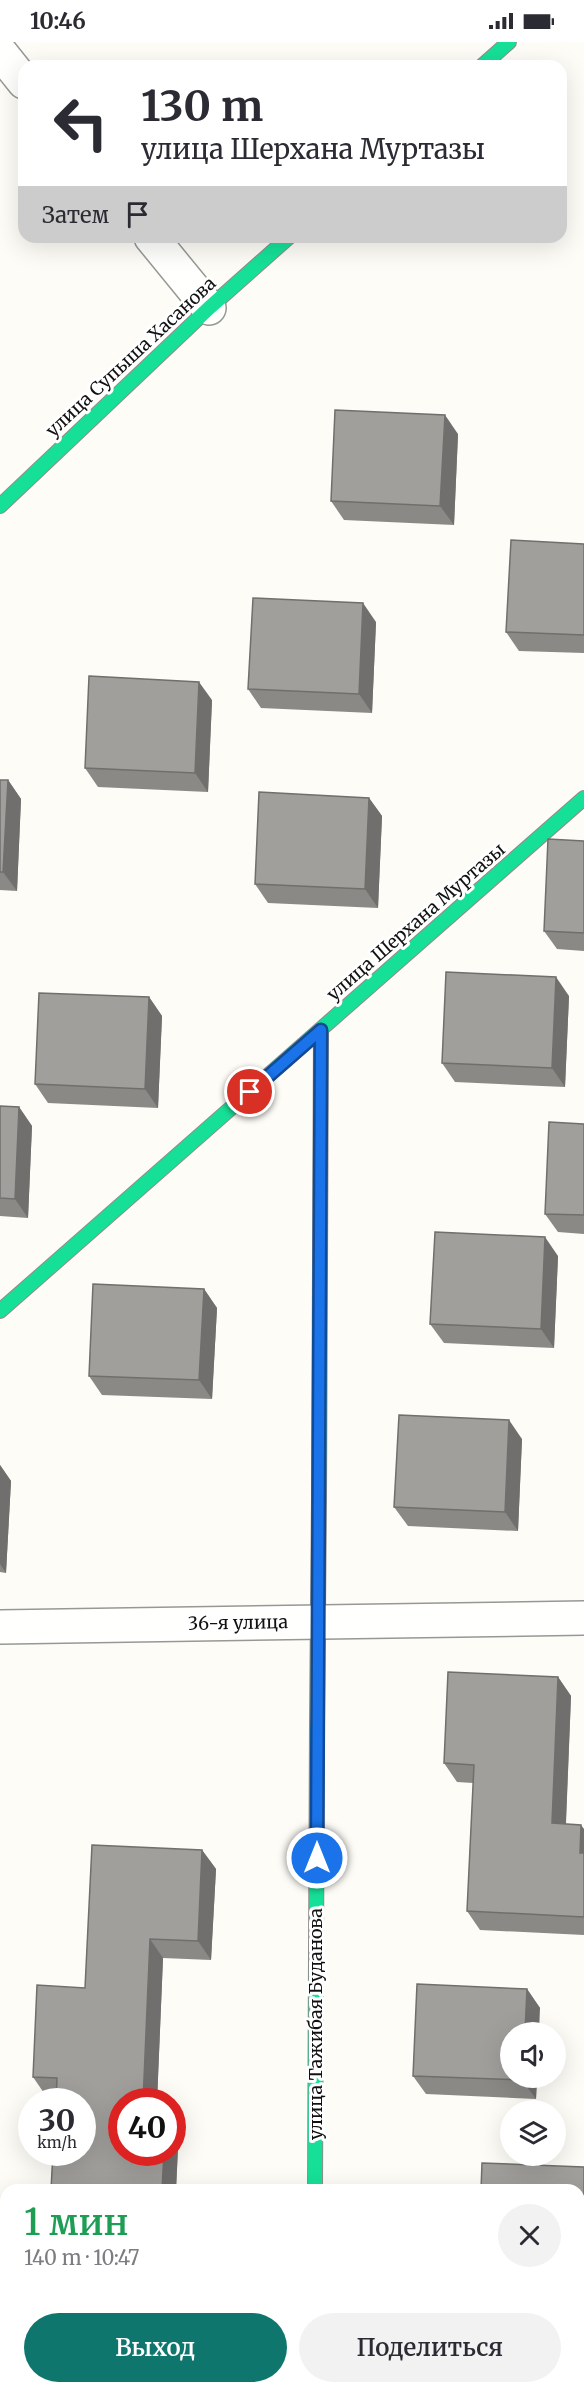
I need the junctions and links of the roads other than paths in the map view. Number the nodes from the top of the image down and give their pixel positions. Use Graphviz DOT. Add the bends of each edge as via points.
graph roads {
  1 [pos="509,42"];
  2 [pos="0,52"];
  3 [pos="489,60"];
  4 [pos="18,74"];
  5 [pos="156,243"];
  6 [pos="282,243"];
  7 [pos="209,308"];
  8 [pos="0,506"];
  9 [pos="584,798"];
  10 [pos="321,1030"];
  11 [pos="0,1311"];
  12 [pos="584,1618"];
  13 [pos="318,1621"];
  14 [pos="0,1627"];
  15 [pos="315,2184"];
  1 -- 3 [label="street"];
  2 -- 4 [label="street"];
  5 -- 7 [label="street"];
  6 -- 7 [label="street, улица Супыша Хасанова"];
  7 -- 8 [label="street, улица Супыша Хасанова"];
  9 -- 10 [label="street, улица Шерхана Муртазы"];
  10 -- 11 [label="street, улица Шерхана Муртазы"];
  10 -- 13 [label="street, улица Тажибая Буданова"];
  12 -- 13 [label="street, 36-я улица"];
  13 -- 14 [label="street, 36-я улица"];
  13 -- 15 [label="street, улица Тажибая Буданова"];
}
